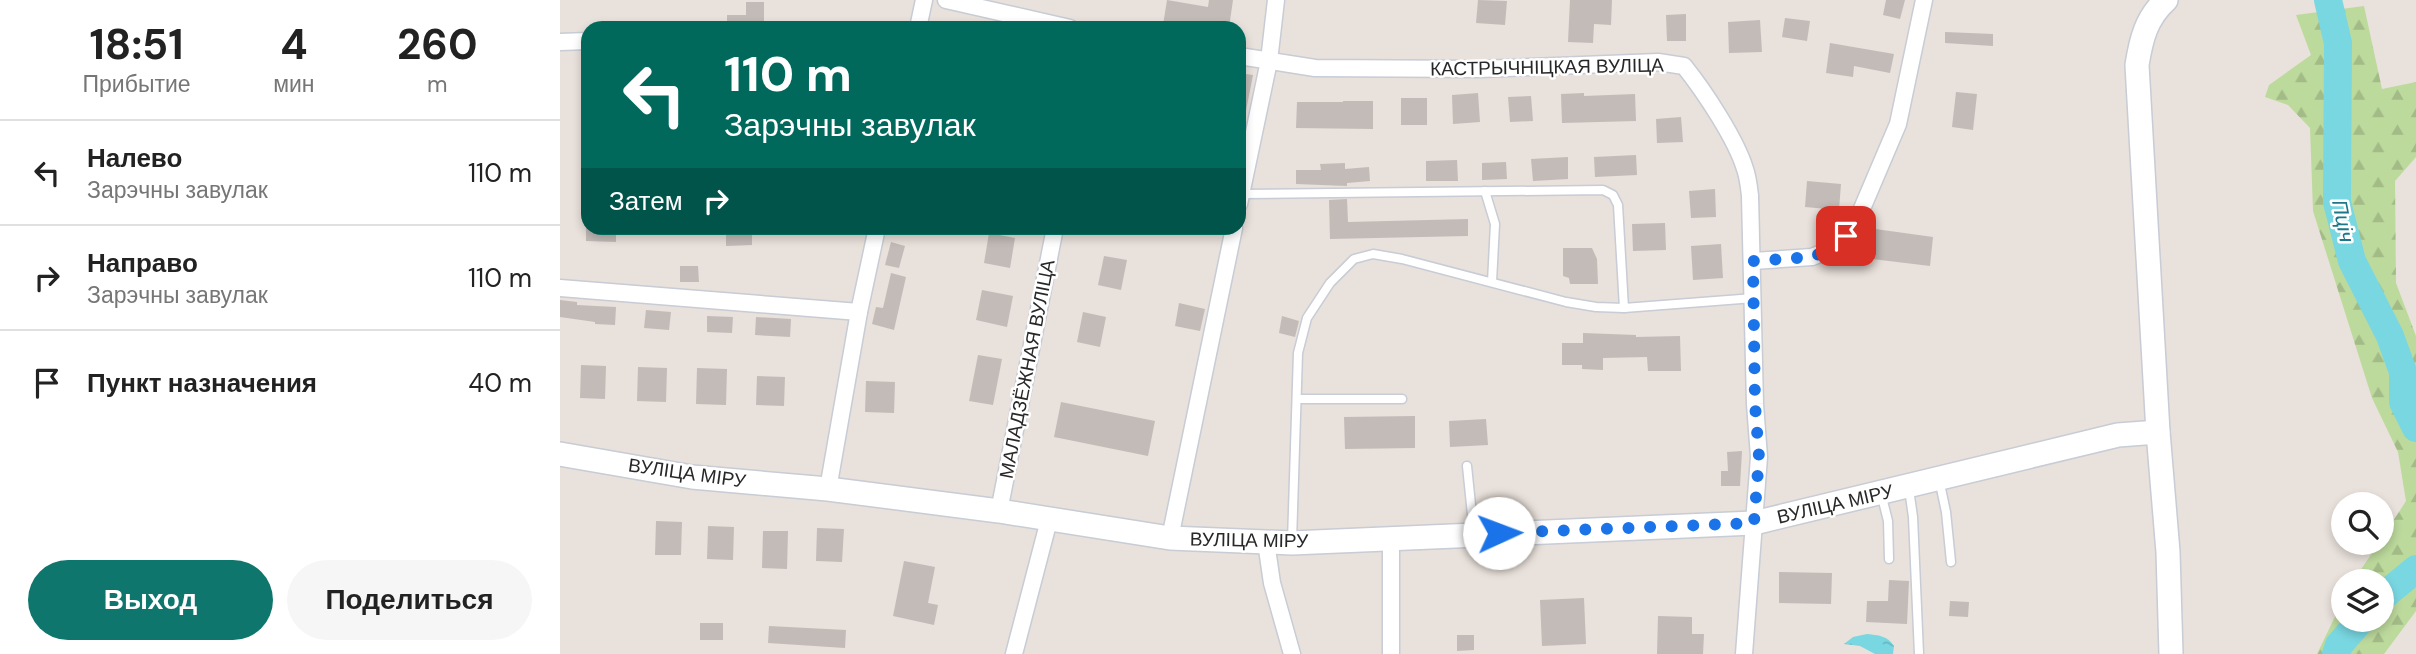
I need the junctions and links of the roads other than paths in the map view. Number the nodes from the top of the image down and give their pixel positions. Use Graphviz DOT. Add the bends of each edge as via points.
graph roads {
  1 [pos="923,0"];
  2 [pos="946,0"];
  3 [pos="1276,0"];
  4 [pos="1924,0"];
  5 [pos="2164,0"];
  6 [pos="919,21"];
  7 [pos="1039,21"];
  8 [pos="581,41"];
  9 [pos="560,42"];
  10 [pos="1246,57"];
  11 [pos="1269,61"];
  12 [pos="1246,170"];
  13 [pos="1485,191"];
  14 [pos="1246,199"];
  15 [pos="876,235"];
  16 [pos="1054,235"];
  17 [pos="1233,235"];
  18 [pos="1753,261"];
  19 [pos="1492,282"];
  20 [pos="560,288"];
  21 [pos="1754,299"];
  22 [pos="1624,308"];
  23 [pos="859,312"];
  24 [pos="1298,399"];
  25 [pos="1402,399"];
  26 [pos="2158,432"];
  27 [pos="560,454"];
  28 [pos="1468,466"];
  29 [pos="1939,479"];
  30 [pos="1909,487"];
  31 [pos="828,489"];
  32 [pos="1881,494"];
  33 [pos="999,511"];
  34 [pos="1049,520"];
  35 [pos="1754,523"];
  36 [pos="1474,534"];
  37 [pos="1170,538"];
  38 [pos="1391,538"];
  39 [pos="1266,542"];
  40 [pos="1292,543"];
  41 [pos="1889,559"];
  42 [pos="1951,562"];
  43 [pos="1014,654"];
  44 [pos="1292,654"];
  45 [pos="1391,654"];
  46 [pos="1744,654"];
  47 [pos="1919,654"];
  48 [pos="2171,654"];
  1 -- 6 [label="street"];
  2 -- 7 [label="street"];
  3 -- 11 [label="street"];
  4 -- 18 [label="street" via="1898,124 1846,236 1812,257"];
  5 -- 26 [label="street" via="2142,37 2137,65"];
  8 -- 9 [label="street"];
  10 -- 11 [label="street, КАСТРЫЧНІЦКАЯ ВУЛІЦА"];
  11 -- 12 [label="street"];
  11 -- 18 [label="street, КАСТРЫЧНІЦКАЯ ВУЛІЦА" via="1315,68 1479,69 1658,62 1684,66 1702,89 1745,168"];
  13 -- 14 [label="lane"];
  13 -- 19 [label="lane" via="1494,224"];
  13 -- 22 [label="lane" via="1603,190 1613,195 1618,205"];
  15 -- 23 [label="street"];
  16 -- 33 [label="street, МАЛАДЗЁЖНАЯ ВУЛІЦА"];
  17 -- 37 [label="street"];
  18 -- 21 [label="street"];
  19 -- 22 [label="lane" via="1566,302"];
  19 -- 24 [label="lane" via="1373,254 1354,259 1330,283 1307,318 1298,353"];
  20 -- 23 [label="street"];
  21 -- 22 [label="lane"];
  21 -- 35 [label="street" via="1759,457"];
  23 -- 31 [label="street"];
  24 -- 25 [label="lane"];
  24 -- 40 [label="lane"];
  26 -- 29 [label="street, ВУЛІЦА МІРУ" via="2118,435"];
  26 -- 48 [label="street"];
  27 -- 31 [label="street, ВУЛІЦА МІРУ" via="692,477"];
  28 -- 36 [label="lane"];
  29 -- 30 [label="street, ВУЛІЦА МІРУ"];
  29 -- 42 [label="lane"];
  30 -- 32 [label="street, ВУЛІЦА МІРУ"];
  30 -- 47 [label="lane"];
  31 -- 33 [label="street, ВУЛІЦА МІРУ"];
  32 -- 35 [label="street, ВУЛІЦА МІРУ"];
  32 -- 41 [label="lane" via="1888,521"];
  33 -- 34 [label="street, ВУЛІЦА МІРУ"];
  34 -- 37 [label="street, ВУЛІЦА МІРУ"];
  34 -- 43 [label="street"];
  35 -- 36 [label="street, ВУЛІЦА МІРУ"];
  35 -- 46 [label="street"];
  36 -- 38 [label="street, ВУЛІЦА МІРУ"];
  37 -- 39 [label="street, ВУЛІЦА МІРУ"];
  38 -- 40 [label="street, ВУЛІЦА МІРУ"];
  38 -- 45 [label="street"];
  39 -- 40 [label="street, ВУЛІЦА МІРУ"];
  39 -- 44 [label="street"];
}
